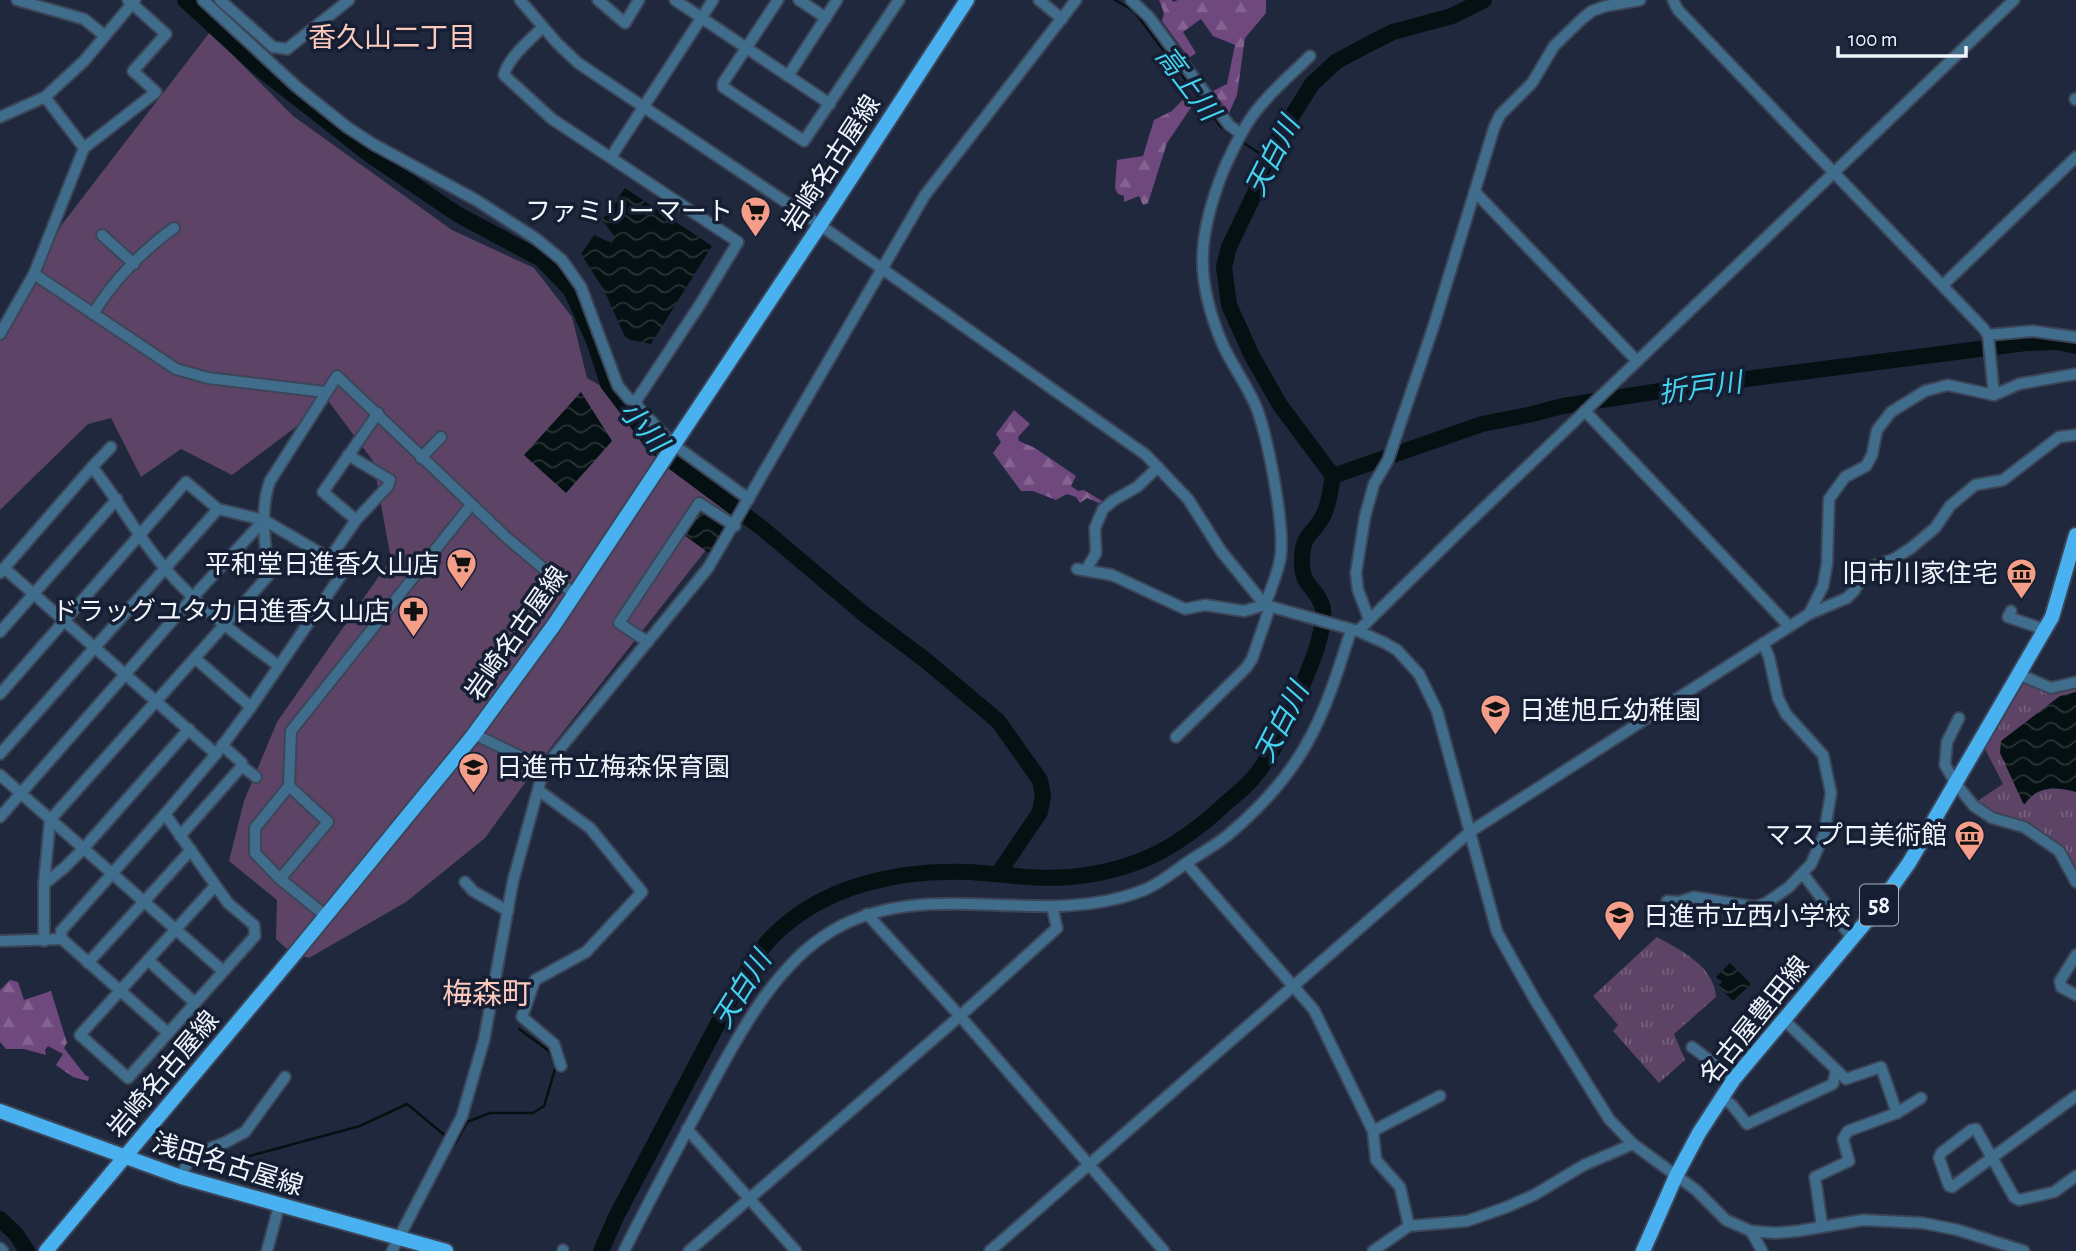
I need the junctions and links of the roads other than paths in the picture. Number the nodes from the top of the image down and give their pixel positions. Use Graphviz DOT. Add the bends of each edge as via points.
graph roads {
  1 [pos="17,0"];
  2 [pos="203,0"];
  3 [pos="220,0"];
  4 [pos="349,0"];
  5 [pos="520,0"];
  6 [pos="598,0"];
  7 [pos="639,0"];
  8 [pos="675,0"];
  9 [pos="713,0"];
  10 [pos="778,0"];
  11 [pos="799,0"];
  12 [pos="837,0"];
  13 [pos="899,0"];
  14 [pos="967,0"];
  15 [pos="1039,0"];
  16 [pos="1076,0"];
  17 [pos="1131,0"];
  18 [pos="1640,0"];
  19 [pos="1674,0"];
  20 [pos="2014,0"];
  21 [pos="132,1"];
  22 [pos="701,18"];
  23 [pos="826,18"];
  24 [pos="1062,19"];
  25 [pos="542,27"];
  26 [pos="103,35"];
  27 [pos="747,48"];
  28 [pos="1310,56"];
  29 [pos="788,76"];
  30 [pos="45,97"];
  31 [pos="830,104"];
  32 [pos="643,107"];
  33 [pos="0,117"];
  34 [pos="1239,138"];
  35 [pos="84,148"];
  36 [pos="611,157"];
  37 [pos="2076,157"];
  38 [pos="1834,173"];
  39 [pos="1475,192"];
  40 [pos="820,225"];
  41 [pos="174,228"];
  42 [pos="102,235"];
  43 [pos="134,264"];
  44 [pos="881,267"];
  45 [pos="34,274"];
  46 [pos="1943,285"];
  47 [pos="93,314"];
  48 [pos="0,334"];
  49 [pos="2076,337"];
  50 [pos="1988,343"];
  51 [pos="1637,361"];
  52 [pos="2076,374"];
  53 [pos="325,392"];
  54 [pos="1994,395"];
  55 [pos="636,401"];
  56 [pos="1585,411"];
  57 [pos="378,413"];
  58 [pos="2076,435"];
  59 [pos="441,437"];
  60 [pos="111,447"];
  61 [pos="672,448"];
  62 [pos="348,454"];
  63 [pos="421,458"];
  64 [pos="92,467"];
  65 [pos="1158,467"];
  66 [pos="117,499"];
  67 [pos="747,502"];
  68 [pos="471,505"];
  69 [pos="218,509"];
  70 [pos="264,520"];
  71 [pos="356,520"];
  72 [pos="737,523"];
  73 [pos="139,535"];
  74 [pos="2076,535"];
  75 [pos="330,558"];
  76 [pos="165,568"];
  77 [pos="2,571"];
  78 [pos="35,594"];
  79 [pos="574,594"];
  80 [pos="192,597"];
  81 [pos="1267,606"];
  82 [pos="2011,611"];
  83 [pos="1810,614"];
  84 [pos="1369,619"];
  85 [pos="65,622"];
  86 [pos="225,626"];
  87 [pos="1789,626"];
  88 [pos="2046,630"];
  89 [pos="1354,631"];
  90 [pos="0,632"];
  91 [pos="648,642"];
  92 [pos="1763,643"];
  93 [pos="95,648"];
  94 [pos="196,659"];
  95 [pos="279,666"];
  96 [pos="2018,674"];
  97 [pos="125,675"];
  98 [pos="2076,682"];
  99 [pos="0,694"];
  100 [pos="157,702"];
  101 [pos="251,707"];
  102 [pos="1959,718"];
  103 [pos="189,729"];
  104 [pos="474,734"];
  105 [pos="1176,737"];
  106 [pos="219,750"];
  107 [pos="0,754"];
  108 [pos="242,766"];
  109 [pos="544,768"];
  110 [pos="0,775"];
  111 [pos="256,778"];
  112 [pos="1956,784"];
  113 [pos="289,786"];
  114 [pos="538,790"];
  115 [pos="21,792"];
  116 [pos="165,814"];
  117 [pos="0,817"];
  118 [pos="50,820"];
  119 [pos="1471,831"];
  120 [pos="180,835"];
  121 [pos="83,849"];
  122 [pos="191,850"];
  123 [pos="1186,863"];
  124 [pos="113,873"];
  125 [pos="1803,874"];
  126 [pos="280,878"];
  127 [pos="465,882"];
  128 [pos="2076,882"];
  129 [pos="44,884"];
  130 [pos="215,886"];
  131 [pos="143,901"];
  132 [pos="1667,901"];
  133 [pos="1052,906"];
  134 [pos="508,911"];
  135 [pos="867,914"];
  136 [pos="326,916"];
  137 [pos="175,930"];
  138 [pos="1852,938"];
  139 [pos="62,939"];
  140 [pos="0,941"];
  141 [pos="44,941"];
  142 [pos="2076,955"];
  143 [pos="148,960"];
  144 [pos="88,963"];
  145 [pos="223,971"];
  146 [pos="1291,986"];
  147 [pos="119,991"];
  148 [pos="2076,995"];
  149 [pos="195,1003"];
  150 [pos="960,1016"];
  151 [pos="1783,1019"];
  152 [pos="168,1033"];
  153 [pos="1692,1047"];
  154 [pos="561,1066"];
  155 [pos="1836,1070"];
  156 [pos="285,1077"];
  157 [pos="1734,1079"];
  158 [pos="1440,1096"];
  159 [pos="2076,1096"];
  160 [pos="1722,1098"];
  161 [pos="1921,1098"];
  162 [pos="0,1111"];
  163 [pos="1896,1113"];
  164 [pos="687,1129"];
  165 [pos="1373,1131"];
  166 [pos="1633,1144"];
  167 [pos="124,1158"];
  168 [pos="1992,1158"];
  169 [pos="1088,1165"];
  170 [pos="1676,1176"];
  171 [pos="2076,1176"];
  172 [pos="181,1177"];
  173 [pos="750,1198"];
  174 [pos="279,1206"];
  175 [pos="1409,1226"];
  176 [pos="1822,1226"];
  177 [pos="1751,1231"];
  178 [pos="396,1245"];
  179 [pos="46,1251"];
  180 [pos="267,1251"];
  181 [pos="446,1251"];
  182 [pos="624,1251"];
  183 [pos="689,1251"];
  184 [pos="796,1251"];
  185 [pos="990,1251"];
  186 [pos="1164,1251"];
  187 [pos="1373,1251"];
  188 [pos="1643,1251"];
  189 [pos="1762,1251"];
  190 [pos="2024,1251"];
  1 -- 26 [label="street" via="84,19"];
  2 -- 55 [label="street" via="297,88 347,127 476,200 562,260 581,287 618,386"];
  3 -- 4 [label="street" via="273,47 287,49"];
  5 -- 25 [label="street"];
  6 -- 7 [label="street" via="625,23"];
  8 -- 22 [label="street"];
  9 -- 22 [label="street"];
  10 -- 27 [label="street"];
  11 -- 23 [label="street"];
  12 -- 23 [label="street"];
  13 -- 31 [label="street"];
  14 -- 40 [label="main road, 岩崎名古屋線"];
  15 -- 24 [label="street"];
  16 -- 24 [label="street"];
  17 -- 34 [label="street" via="1149,17"];
  18 -- 39 [label="street" via="1592,11 1554,46 1532,83 1500,116"];
  19 -- 38 [label="street" via="1678,10"];
  20 -- 38 [label="street"];
  21 -- 26 [label="street"];
  21 -- 35 [label="street" via="166,34 133,71 156,92"];
  22 -- 27 [label="street"];
  22 -- 32 [label="street"];
  23 -- 29 [label="street"];
  24 -- 44 [label="street" via="925,195"];
  25 -- 32 [label="street" via="578,62"];
  25 -- 36 [label="street" via="504,75 552,118"];
  26 -- 30 [label="street" via="84,61"];
  27 -- 29 [label="street"];
  27 -- 31 [label="street" via="723,87 798,139 807,139"];
  28 -- 34 [label="street" via="1261,105"];
  29 -- 31 [label="street"];
  30 -- 33 [label="street"];
  30 -- 35 [label="street"];
  32 -- 36 [label="street"];
  32 -- 40 [label="street"];
  34 -- 81 [label="street" via="1206,220 1202,258 1215,325 1256,407 1272,475 1281,545"];
  35 -- 45 [label="street"];
  36 -- 55 [label="street" via="738,242"];
  37 -- 46 [label="street"];
  38 -- 46 [label="street"];
  38 -- 51 [label="street"];
  39 -- 51 [label="street"];
  39 -- 84 [label="street" via="1434,325 1365,516 1356,573"];
  40 -- 44 [label="street"];
  40 -- 61 [label="main road, 岩崎名古屋線"];
  41 -- 43 [label="street"];
  42 -- 43 [label="street"];
  43 -- 47 [label="street"];
  44 -- 65 [label="street"];
  44 -- 67 [label="street"];
  45 -- 47 [label="street"];
  45 -- 48 [label="street"];
  46 -- 50 [label="street"];
  47 -- 53 [label="street" via="176,369 208,378"];
  49 -- 50 [label="street" via="2032,331"];
  50 -- 54 [label="street"];
  51 -- 56 [label="street"];
  52 -- 54 [label="street" via="2019,384"];
  53 -- 57 [label="street" via="337,376"];
  53 -- 70 [label="street" via="270,481"];
  54 -- 83 [label="street" via="1948,385 1925,390 1891,412 1877,430 1866,466 1845,477 1829,499 1823,586"];
  55 -- 61 [label="street"];
  56 -- 84 [label="street"];
  56 -- 87 [label="street"];
  57 -- 62 [label="street"];
  57 -- 63 [label="street"];
  58 -- 83 [label="street" via="2059,437 2003,480 1975,485 1911,548 1868,568 1847,598"];
  59 -- 63 [label="street"];
  60 -- 64 [label="street"];
  61 -- 67 [label="street"];
  61 -- 79 [label="main road, 岩崎名古屋線"];
  62 -- 71 [label="street" via="323,492"];
  62 -- 71 [label="street" via="390,480"];
  63 -- 68 [label="street"];
  64 -- 66 [label="street"];
  64 -- 77 [label="street"];
  65 -- 81 [label="street" via="1188,499 1222,551"];
  65 -- 81 [label="street" via="1103,509 1095,528 1096,553 1082,569 1112,575 1185,609 1205,605 1244,611"];
  66 -- 73 [label="street"];
  66 -- 78 [label="street"];
  67 -- 72 [label="street"];
  68 -- 79 [label="street"];
  68 -- 113 [label="street" via="290,731"];
  69 -- 70 [label="street"];
  69 -- 73 [label="street" via="186,482"];
  69 -- 76 [label="street"];
  70 -- 75 [label="street"];
  70 -- 80 [label="street"];
  70 -- 86 [label="street" via="268,576"];
  71 -- 75 [label="street"];
  72 -- 91 [label="street" via="708,568"];
  72 -- 91 [label="street" via="699,503 619,623"];
  73 -- 76 [label="street"];
  73 -- 85 [label="street"];
  74 -- 88 [label="main road, 名古屋豊田線 / 58"];
  75 -- 95 [label="street" via="346,568"];
  76 -- 80 [label="street"];
  76 -- 93 [label="street"];
  77 -- 78 [label="street"];
  78 -- 85 [label="street"];
  78 -- 90 [label="street"];
  79 -- 104 [label="main road, 岩崎名古屋線"];
  80 -- 86 [label="street"];
  80 -- 97 [label="street"];
  81 -- 89 [label="street"];
  81 -- 105 [label="street" via="1246,668"];
  82 -- 88 [label="street" via="2008,617"];
  83 -- 87 [label="street"];
  84 -- 89 [label="street"];
  85 -- 93 [label="street"];
  85 -- 99 [label="street"];
  86 -- 94 [label="street"];
  86 -- 95 [label="street"];
  87 -- 92 [label="street"];
  88 -- 96 [label="main road, 名古屋豊田線 / 58"];
  89 -- 119 [label="street" via="1396,650 1419,674 1437,711"];
  89 -- 123 [label="street" via="1299,757 1226,837"];
  91 -- 109 [label="street"];
  92 -- 119 [label="street"];
  92 -- 125 [label="street" via="1778,698 1786,714 1823,755 1829,776 1824,835"];
  93 -- 97 [label="street"];
  93 -- 107 [label="street"];
  94 -- 100 [label="street"];
  94 -- 101 [label="street"];
  95 -- 101 [label="street"];
  96 -- 98 [label="street" via="2051,688"];
  96 -- 112 [label="main road, 名古屋豊田線 / 58"];
  97 -- 100 [label="street"];
  97 -- 115 [label="street"];
  100 -- 103 [label="street"];
  100 -- 118 [label="street"];
  101 -- 106 [label="street"];
  102 -- 112 [label="street" via="1947,741 1945,765"];
  103 -- 106 [label="street"];
  103 -- 121 [label="street"];
  104 -- 109 [label="street"];
  104 -- 136 [label="main road, 岩崎名古屋線"];
  106 -- 108 [label="street"];
  106 -- 116 [label="street"];
  108 -- 111 [label="street"];
  108 -- 120 [label="street"];
  109 -- 114 [label="street"];
  110 -- 115 [label="street"];
  112 -- 128 [label="street" via="1974,806 1992,818 2024,827 2059,851"];
  112 -- 138 [label="main road, 名古屋豊田線 / 58" via="1895,884"];
  113 -- 126 [label="street" via="255,828 254,853"];
  113 -- 126 [label="street" via="328,822"];
  114 -- 134 [label="street"];
  114 -- 154 [label="street" via="590,828 642,892 586,952 535,980 522,1017 554,1044"];
  115 -- 117 [label="street"];
  115 -- 118 [label="street"];
  116 -- 120 [label="street"];
  116 -- 124 [label="street"];
  118 -- 121 [label="street"];
  118 -- 129 [label="street"];
  119 -- 146 [label="street"];
  119 -- 166 [label="street" via="1497,932 1602,1109"];
  120 -- 122 [label="street"];
  121 -- 124 [label="street"];
  121 -- 129 [label="street"];
  122 -- 130 [label="street"];
  122 -- 131 [label="street"];
  123 -- 133 [label="street" via="1159,883 1124,897"];
  123 -- 146 [label="street"];
  124 -- 131 [label="street"];
  124 -- 139 [label="street" via="61,930"];
  125 -- 132 [label="street" via="1755,907 1694,897"];
  125 -- 138 [label="street"];
  126 -- 136 [label="street"];
  127 -- 134 [label="street"];
  129 -- 141 [label="street"];
  130 -- 137 [label="street"];
  130 -- 145 [label="street" via="254,925 255,936"];
  131 -- 137 [label="street"];
  131 -- 144 [label="street"];
  133 -- 135 [label="street" via="909,905"];
  133 -- 150 [label="street" via="1057,928"];
  134 -- 178 [label="street" via="484,1040 462,1116"];
  135 -- 150 [label="street"];
  135 -- 164 [label="street" via="821,937 796,960 753,1014"];
  136 -- 167 [label="main road, 岩崎名古屋線"];
  137 -- 143 [label="street"];
  137 -- 145 [label="street"];
  138 -- 151 [label="main road, 名古屋豊田線 / 58"];
  139 -- 141 [label="street"];
  139 -- 144 [label="street"];
  140 -- 141 [label="street"];
  142 -- 148 [label="street" via="2060,981"];
  143 -- 147 [label="street"];
  143 -- 149 [label="street"];
  144 -- 147 [label="street"];
  145 -- 149 [label="street"];
  146 -- 165 [label="street" via="1314,1010"];
  146 -- 169 [label="street"];
  147 -- 152 [label="street"];
  147 -- 152 [label="street" via="80,1035 128,1078"];
  149 -- 152 [label="street"];
  150 -- 169 [label="street"];
  150 -- 173 [label="street"];
  151 -- 155 [label="street"];
  151 -- 157 [label="main road, 名古屋豊田線 / 58"];
  153 -- 157 [label="street"];
  155 -- 160 [label="street" via="1833,1084 1747,1124"];
  155 -- 163 [label="street" via="1846,1079 1881,1067"];
  156 -- 172 [label="street" via="245,1132 190,1156"];
  157 -- 160 [label="main road, 名古屋豊田線 / 58"];
  158 -- 165 [label="street"];
  159 -- 168 [label="street"];
  160 -- 170 [label="main road, 名古屋豊田線 / 58"];
  161 -- 163 [label="street"];
  162 -- 167 [label="main road, 浅田名古屋線"];
  163 -- 176 [label="street" via="1848,1131 1843,1139 1849,1161 1815,1177"];
  164 -- 173 [label="street"];
  164 -- 182 [label="street"];
  165 -- 175 [label="street" via="1376,1160 1400,1187"];
  166 -- 170 [label="street"];
  166 -- 175 [label="street" via="1507,1207 1468,1221"];
  167 -- 172 [label="main road, 浅田名古屋線"];
  167 -- 179 [label="main road, 岩崎名古屋線"];
  168 -- 168 [label="street" via="1952,1186 1940,1158 1976,1129"];
  168 -- 171 [label="street" via="2019,1200 2054,1192"];
  169 -- 185 [label="street"];
  169 -- 186 [label="street"];
  170 -- 177 [label="street" via="1726,1220"];
  170 -- 188 [label="main road, 名古屋豊田線 / 58"];
  172 -- 174 [label="main road, 浅田名古屋線"];
  173 -- 183 [label="street"];
  173 -- 184 [label="street"];
  174 -- 178 [label="main road, 浅田名古屋線"];
  174 -- 180 [label="street"];
  175 -- 187 [label="street"];
  176 -- 177 [label="street" via="1775,1233"];
  176 -- 190 [label="street" via="1863,1220 1923,1223"];
  177 -- 189 [label="street"];
  178 -- 181 [label="main road, 浅田名古屋線"];
}
